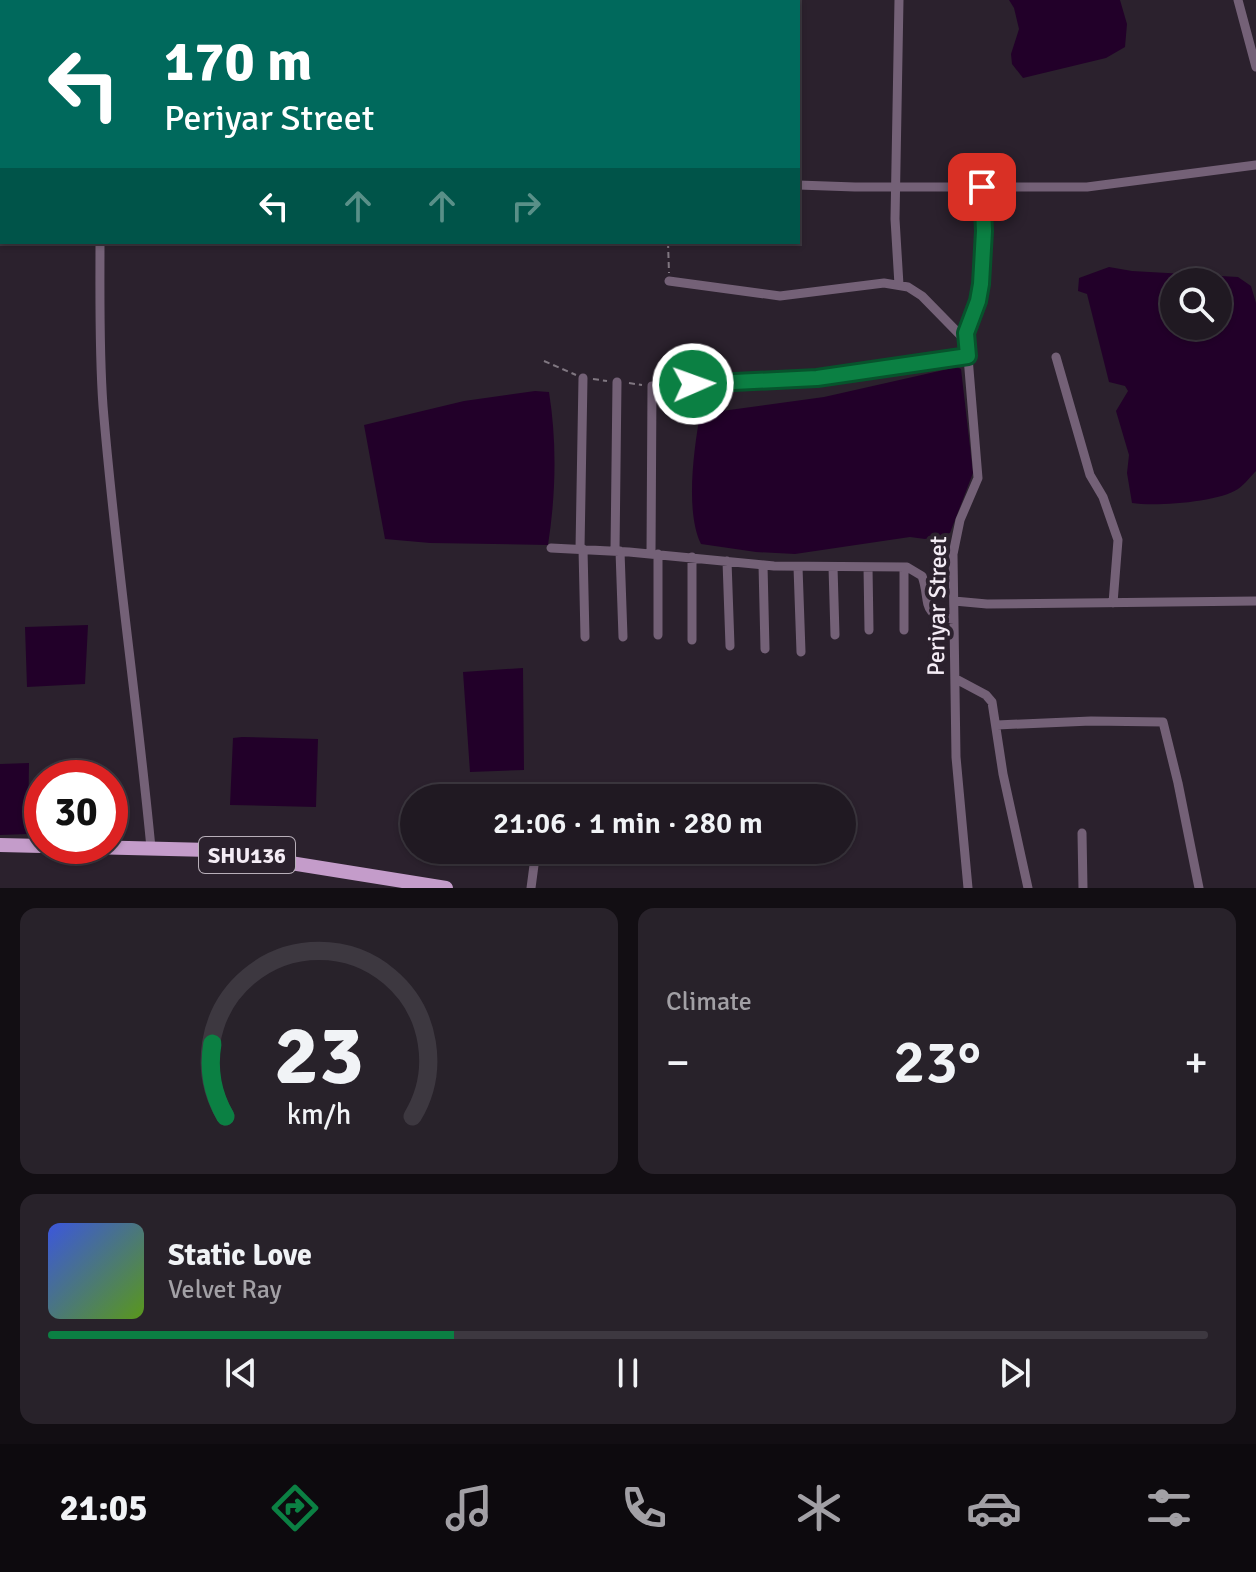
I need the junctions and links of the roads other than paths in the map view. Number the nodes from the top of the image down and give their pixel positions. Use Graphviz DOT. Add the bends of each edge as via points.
graph roads {
  1 [pos="899,0"];
  2 [pos="1238,0"];
  3 [pos="1256,67"];
  4 [pos="1256,165"];
  5 [pos="800,185"];
  6 [pos="897,187"];
  7 [pos="982,187"];
  8 [pos="100,244"];
  9 [pos="669,281"];
  10 [pos="899,285"];
  11 [pos="968,343"];
  12 [pos="968,356"];
  13 [pos="1056,357"];
  14 [pos="583,378"];
  15 [pos="617,382"];
  16 [pos="551,548"];
  17 [pos="582,549"];
  18 [pos="618,551"];
  19 [pos="654,554"];
  20 [pos="692,557"];
  21 [pos="727,561"];
  22 [pos="763,565"];
  23 [pos="798,567"];
  24 [pos="833,567"];
  25 [pos="868,567"];
  26 [pos="904,567"];
  27 [pos="954,601"];
  28 [pos="1256,601"];
  29 [pos="1113,603"];
  30 [pos="954,619"];
  31 [pos="869,630"];
  32 [pos="904,630"];
  33 [pos="658,635"];
  34 [pos="835,635"];
  35 [pos="585,637"];
  36 [pos="623,637"];
  37 [pos="692,640"];
  38 [pos="730,646"];
  39 [pos="765,649"];
  40 [pos="801,652"];
  41 [pos="956,679"];
  42 [pos="997,725"];
  43 [pos="1082,833"];
  44 [pos="0,845"];
  45 [pos="24,846"];
  46 [pos="128,848"];
  47 [pos="151,848"];
  48 [pos="534,864"];
  49 [pos="359,880"];
  50 [pos="435,887"];
  51 [pos="531,888"];
  52 [pos="968,888"];
  53 [pos="1028,888"];
  54 [pos="1083,888"];
  55 [pos="1199,888"];
  1 -- 6 [label="street"];
  2 -- 3 [label="street"];
  4 -- 7 [label="street" via="1087,187"];
  5 -- 6 [label="street"];
  6 -- 7 [label="street"];
  6 -- 10 [label="street"];
  7 -- 11 [label="street, Periyar Street" via="981,284 966,333"];
  8 -- 47 [label="street" via="103,404"];
  9 -- 10 [label="street" via="780,296"];
  10 -- 11 [label="street" via="922,296"];
  11 -- 12 [label="street, Periyar Street"];
  12 -- 19 [label="street" via="817,378 652,386"];
  12 -- 27 [label="street, Periyar Street" via="978,478 955,536"];
  13 -- 29 [label="street" via="1090,475 1118,540"];
  14 -- 17 [label="street"];
  15 -- 18 [label="street"];
  16 -- 17 [label="street"];
  17 -- 18 [label="street"];
  17 -- 35 [label="street"];
  18 -- 19 [label="street"];
  18 -- 36 [label="street"];
  19 -- 20 [label="street"];
  19 -- 33 [label="street"];
  20 -- 21 [label="street"];
  20 -- 37 [label="street"];
  21 -- 22 [label="street"];
  21 -- 38 [label="street"];
  22 -- 23 [label="street"];
  22 -- 39 [label="street"];
  23 -- 24 [label="street"];
  23 -- 40 [label="street"];
  24 -- 25 [label="street"];
  24 -- 34 [label="street"];
  25 -- 26 [label="street"];
  25 -- 31 [label="street"];
  26 -- 30 [label="street" via="922,576 932,614"];
  26 -- 32 [label="street"];
  27 -- 29 [label="street"];
  27 -- 30 [label="street, Periyar Street"];
  28 -- 29 [label="street"];
  30 -- 41 [label="street, Periyar Street"];
  41 -- 42 [label="street" via="990,699"];
  41 -- 52 [label="street, Periyar Street" via="956,757"];
  42 -- 53 [label="street"];
  42 -- 55 [label="street" via="1163,722"];
  43 -- 54 [label="street"];
  44 -- 45 [label="main road, SHU136"];
  46 -- 47 [label="main road, SHU136"];
  47 -- 49 [label="main road, SHU136" via="210,850"];
  48 -- 51 [label="street"];
  49 -- 50 [label="main road, SHU136"];
}
